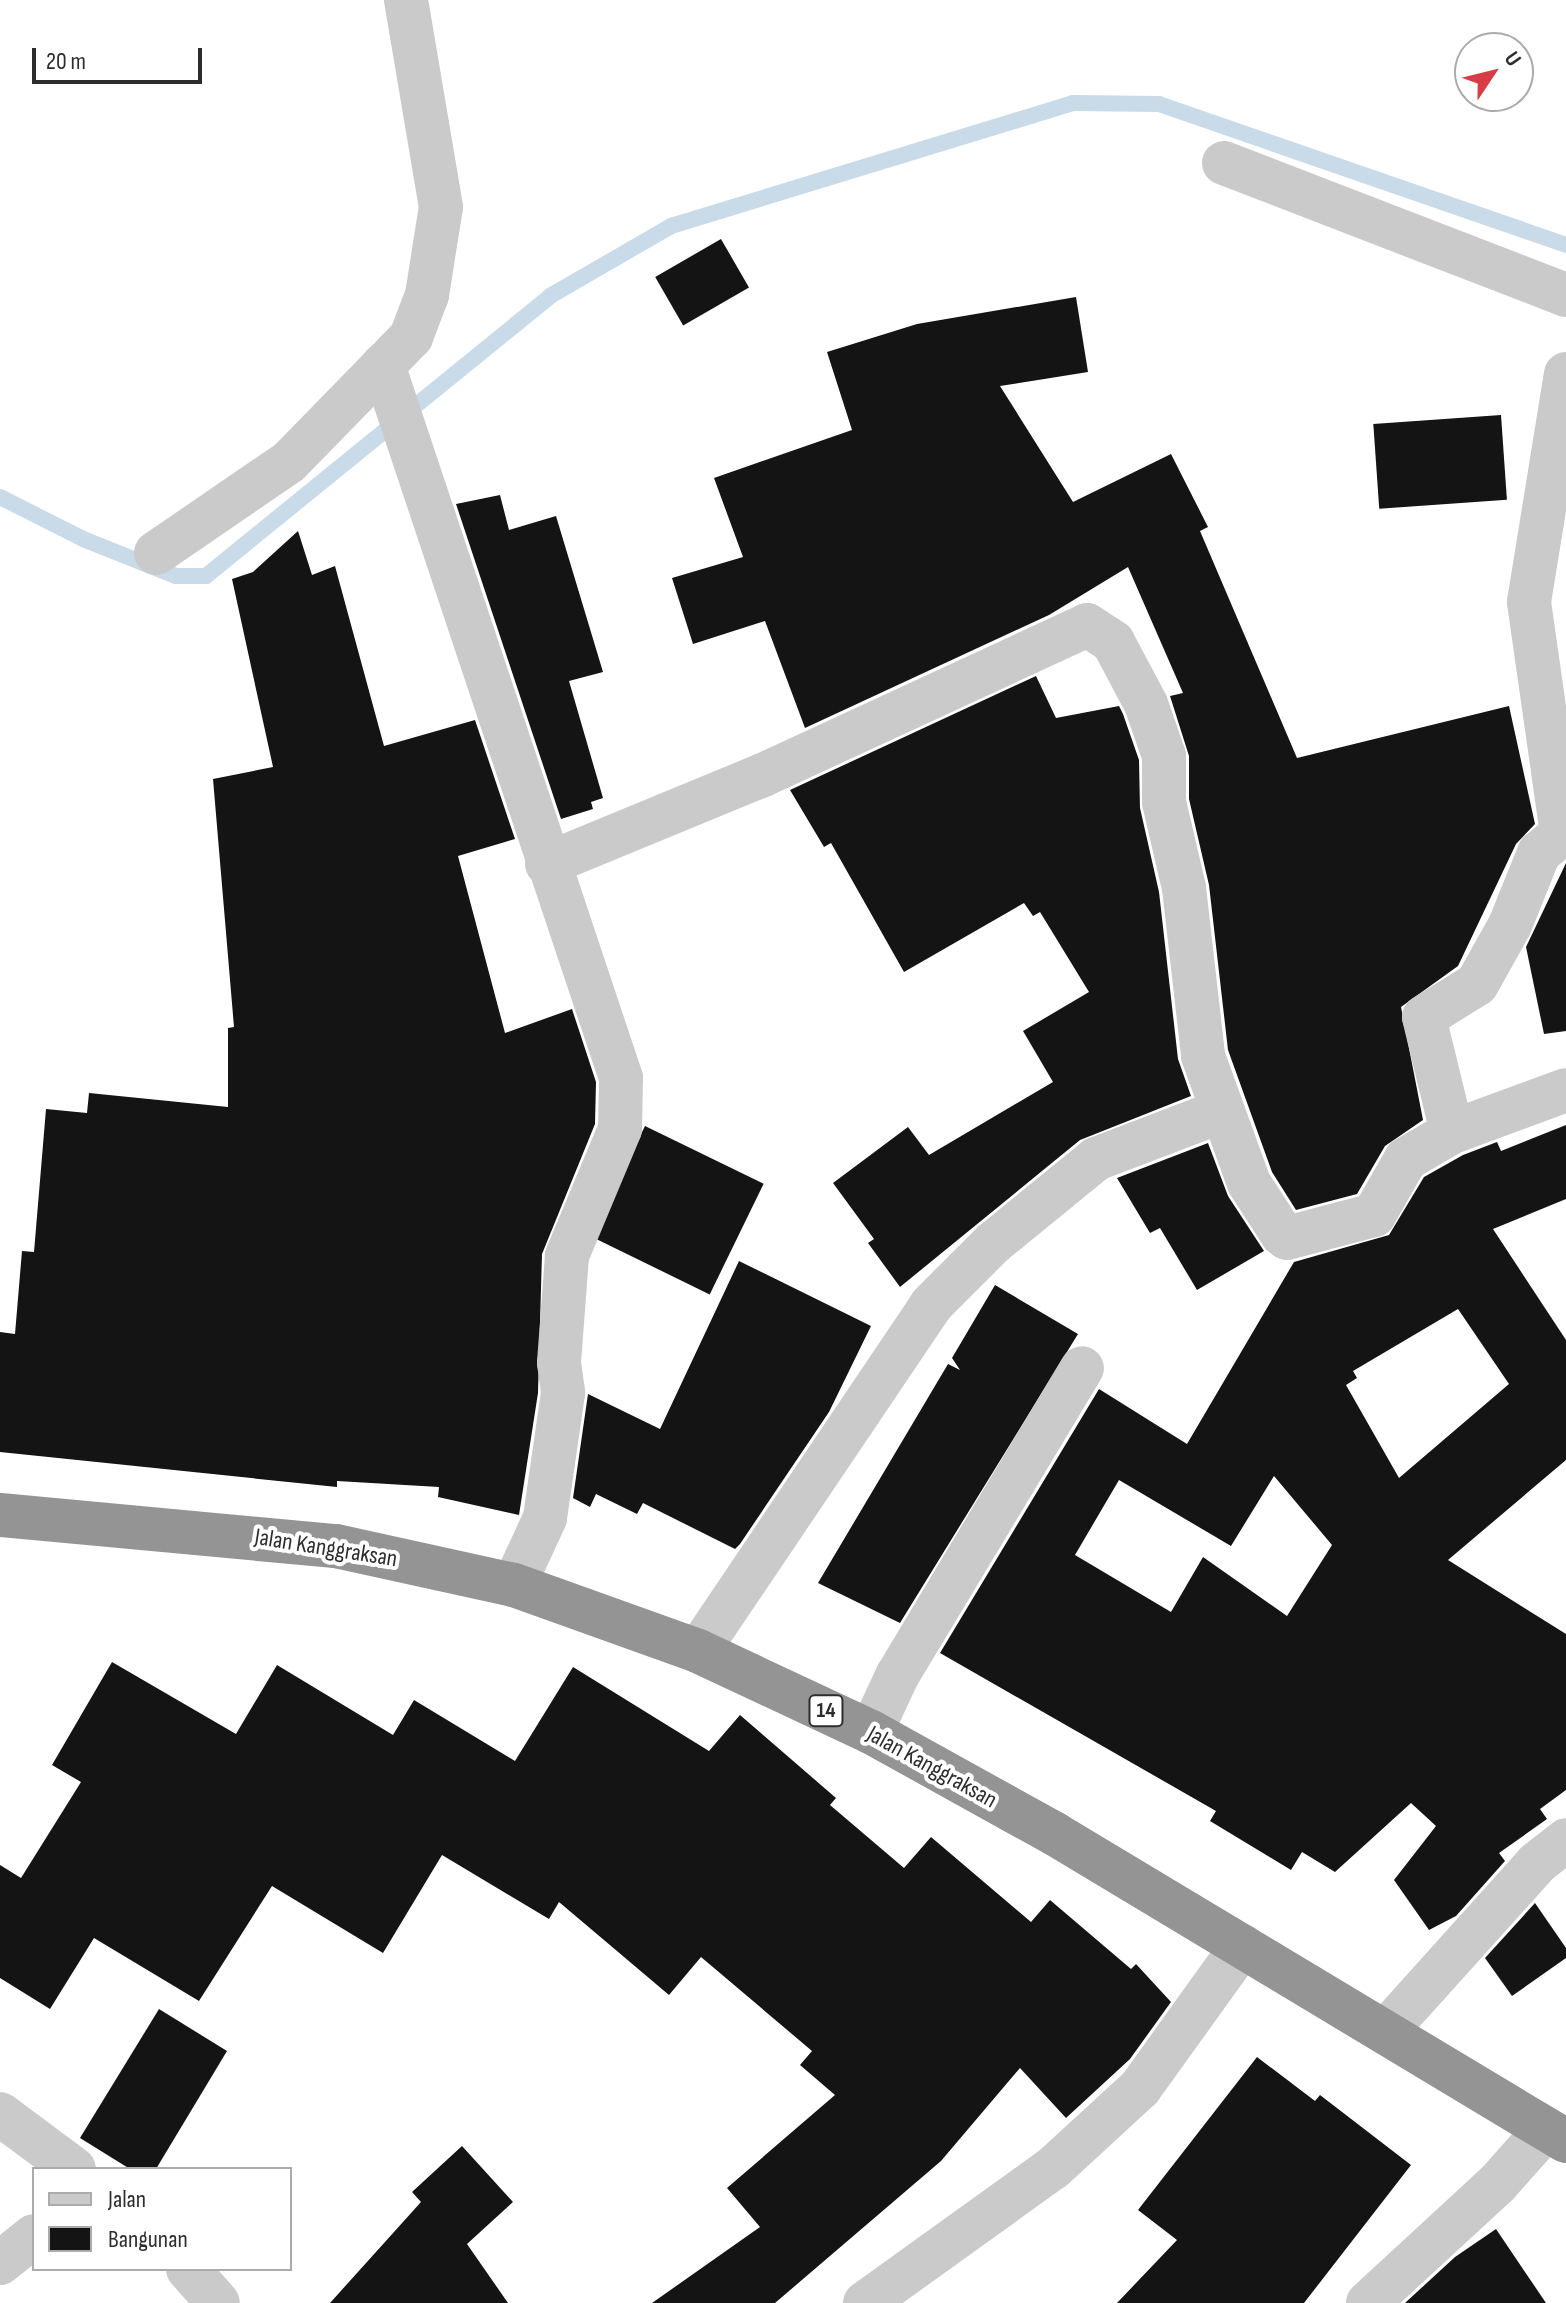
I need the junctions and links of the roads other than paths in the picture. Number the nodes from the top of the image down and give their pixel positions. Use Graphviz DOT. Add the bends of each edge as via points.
graph roads {
  1 [pos="406,0"];
  2 [pos="1224,163"];
  3 [pos="1566,295"];
  4 [pos="1566,374"];
  5 [pos="388,381"];
  6 [pos="156,553"];
  7 [pos="547,864"];
  8 [pos="1566,1090"];
  9 [pos="1222,1111"];
  10 [pos="1452,1132"];
  11 [pos="1082,1368"];
  12 [pos="0,1515"];
  13 [pos="514,1585"];
  14 [pos="698,1651"];
  15 [pos="871,1732"];
  16 [pos="1566,1840"];
  17 [pos="1242,1946"];
  18 [pos="1385,2032"];
  19 [pos="0,2114"];
  20 [pos="1556,2135"];
  21 [pos="71,2167"];
  22 [pos="32,2238"];
  23 [pos="0,2263"];
  24 [pos="190,2271"];
  25 [pos="218,2303"];
  26 [pos="865,2303"];
  27 [pos="1368,2303"];
  1 -- 5 [label="street" via="441,207 427,295"];
  2 -- 3 [label="street"];
  4 -- 10 [label="street" via="1529,602 1562,834 1539,853 1510,925 1477,984 1424,1017"];
  5 -- 6 [label="street" via="289,462"];
  5 -- 7 [label="street"];
  7 -- 9 [label="street" via="763,775 1087,625 1102,630 1146,704 1164,756 1164,802 1184,888 1203,1056"];
  7 -- 13 [label="street" via="621,1078 620,1129 567,1256 559,1363 563,1393 545,1518"];
  8 -- 10 [label="street"];
  9 -- 10 [label="street" via="1249,1183 1287,1238 1374,1215 1399,1165"];
  9 -- 14 [label="street" via="1096,1159 993,1243 931,1305"];
  11 -- 15 [label="street" via="897,1676"];
  12 -- 13 [label="highway, Jalan Kanggraksan / 14" via="336,1546"];
  13 -- 14 [label="highway, Jalan Kanggraksan / 14"];
  14 -- 15 [label="highway, Jalan Kanggraksan / 14"];
  15 -- 17 [label="highway, Jalan Kanggraksan / 14"];
  16 -- 18 [label="street" via="1527,1873"];
  17 -- 18 [label="highway, Jalan Kanggraksan / 14"];
  17 -- 26 [label="street" via="1140,2088 1053,2168"];
  18 -- 20 [label="highway, Jalan Kanggraksan / 14"];
  19 -- 21 [label="street"];
  20 -- 27 [label="street"];
  22 -- 23 [label="street"];
  24 -- 25 [label="street"];
}
